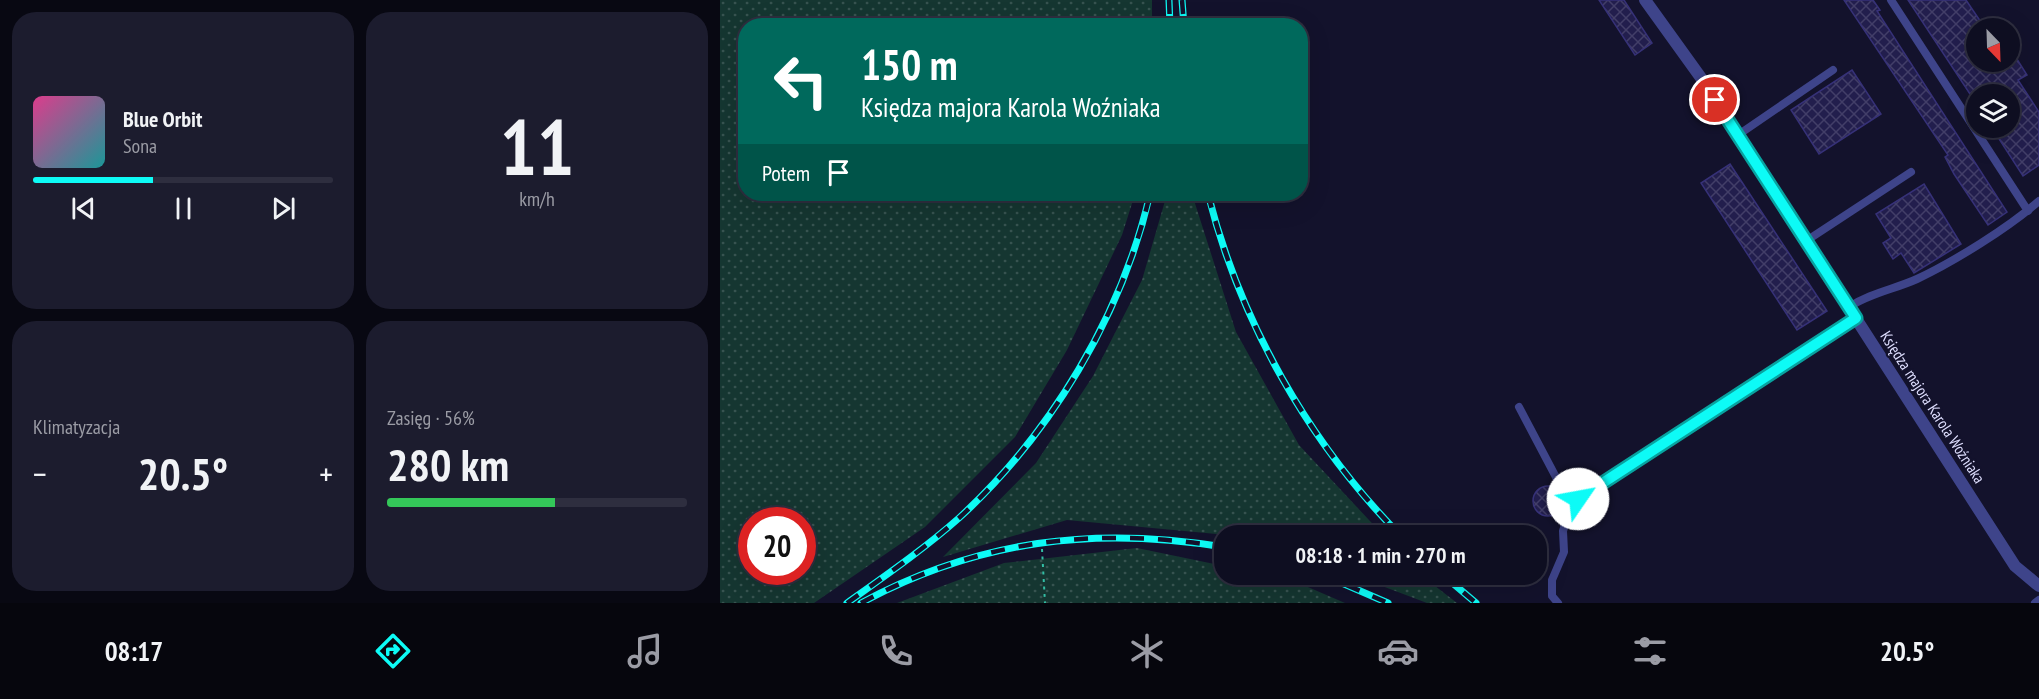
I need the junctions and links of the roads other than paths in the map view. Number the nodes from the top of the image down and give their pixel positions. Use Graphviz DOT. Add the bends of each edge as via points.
graph roads {
  1 [pos="1645,0"];
  2 [pos="1891,0"];
  3 [pos="1833,70"];
  4 [pos="1738,135"];
  5 [pos="1911,172"];
  6 [pos="2039,201"];
  7 [pos="2028,211"];
  8 [pos="1806,241"];
  9 [pos="1852,313"];
  10 [pos="1519,407"];
  11 [pos="1573,499"];
  12 [pos="2039,586"];
  13 [pos="2039,600"];
  14 [pos="1558,603"];
  15 [pos="2035,603"];
  1 -- 4 [label="street, Księdza majora Karola Woźniaka"];
  2 -- 7 [label="lane"];
  3 -- 4 [label="lane"];
  4 -- 8 [label="street, Księdza majora Karola Woźniaka"];
  5 -- 8 [label="lane"];
  6 -- 7 [label="lane"];
  7 -- 9 [label="lane" via="1917,279 1863,299"];
  8 -- 9 [label="street, Księdza majora Karola Woźniaka"];
  9 -- 11 [label="lane"];
  9 -- 12 [label="street, Księdza majora Karola Woźniaka" via="2015,566"];
  10 -- 11 [label="lane" via="1558,481"];
  11 -- 14 [label="lane" via="1563,531 1564,552 1552,580 1552,596"];
  13 -- 15 [label="lane"];
}
